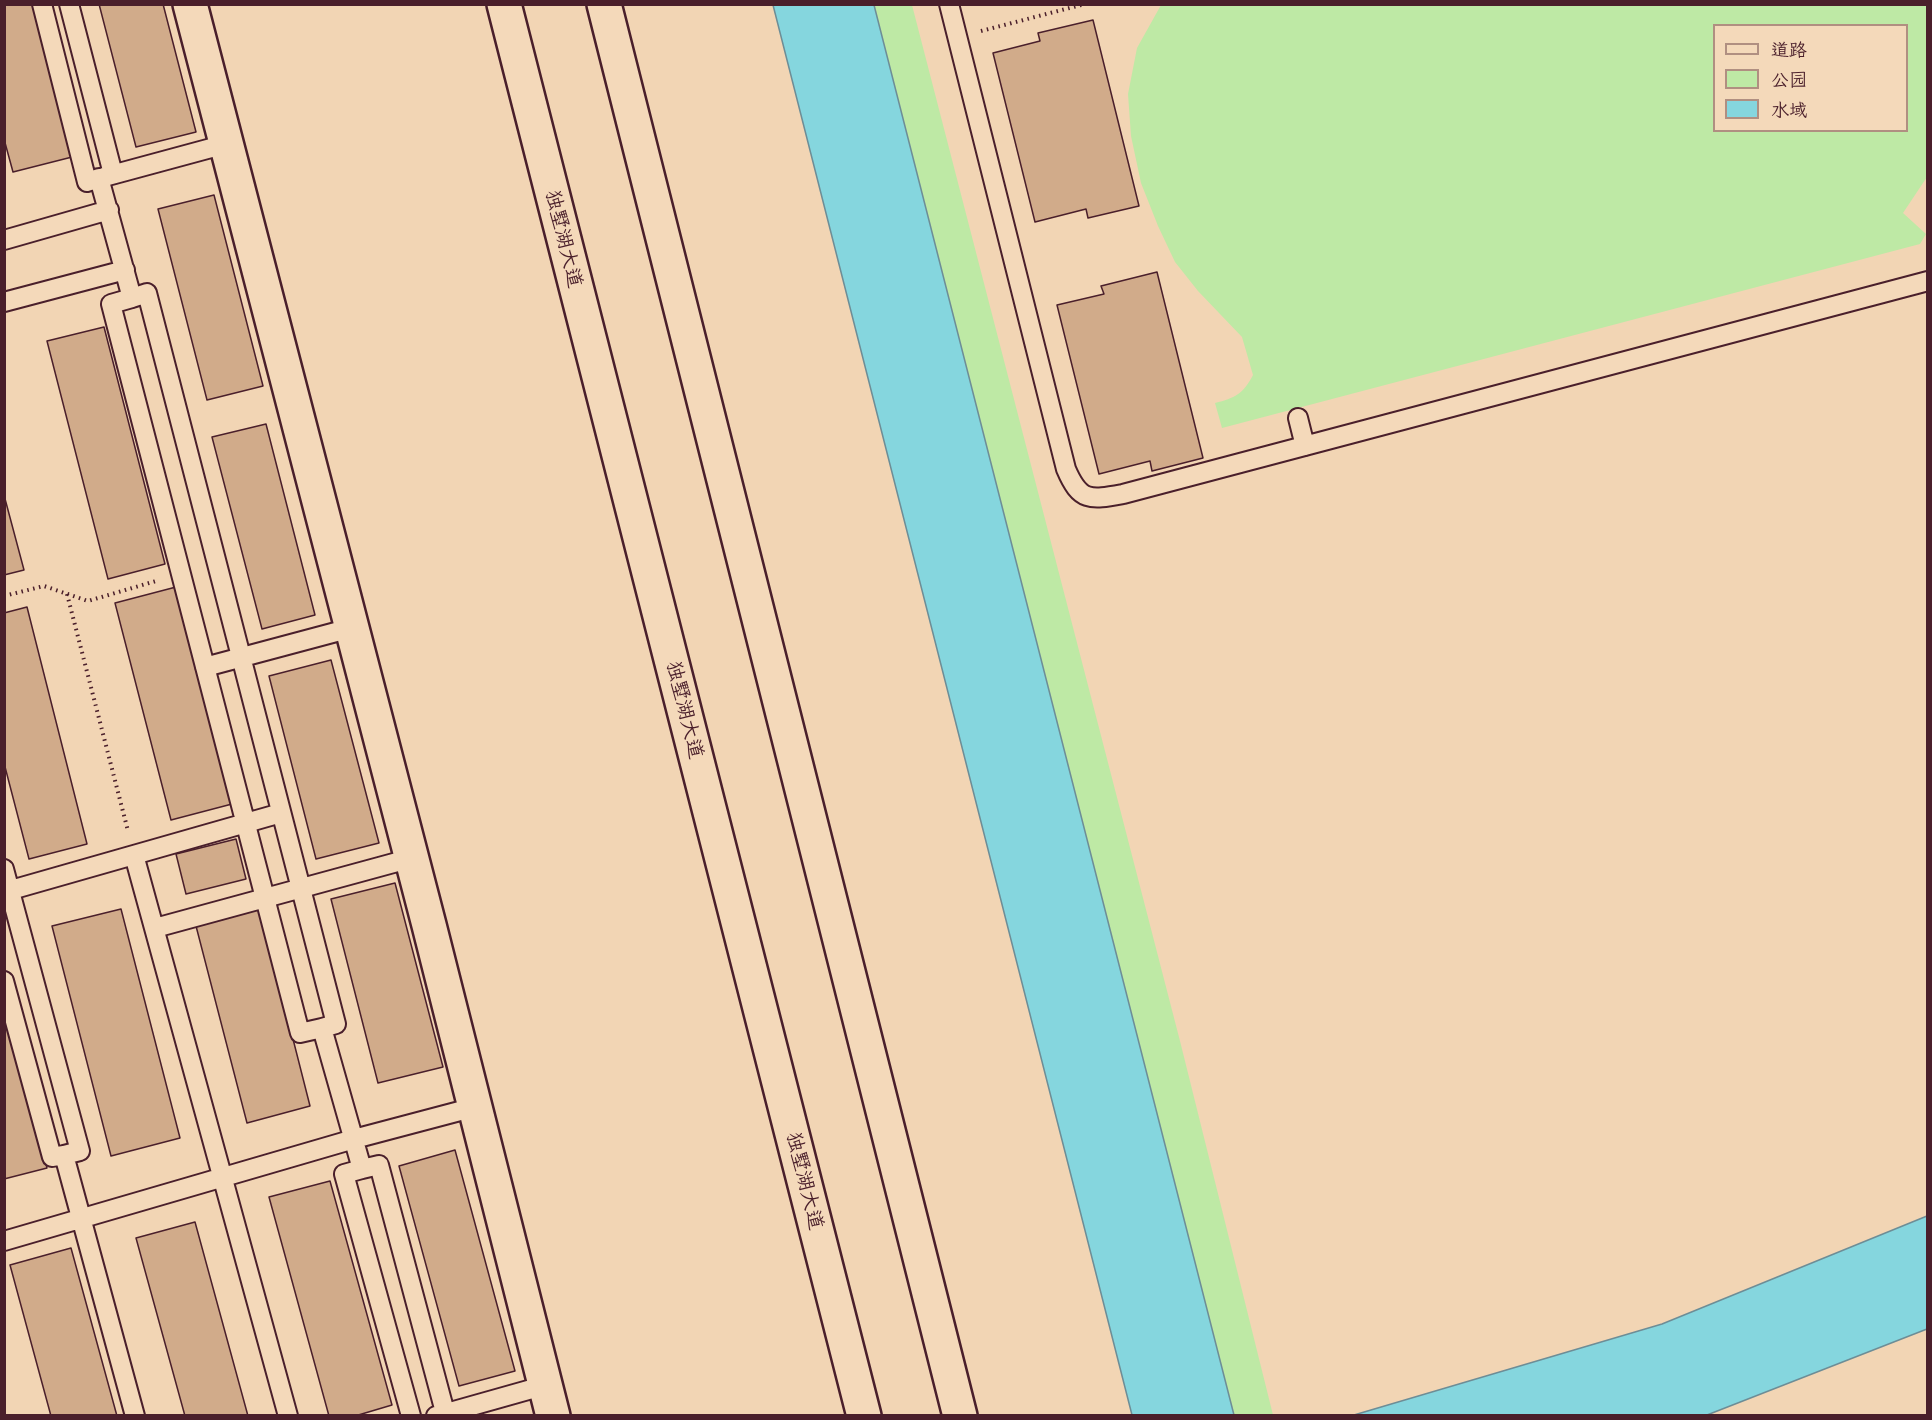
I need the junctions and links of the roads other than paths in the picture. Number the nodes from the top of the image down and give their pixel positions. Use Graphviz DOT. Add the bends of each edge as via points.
graph roads {
  1 [pos="42,4"];
  2 [pos="69,4"];
  3 [pos="190,4"];
  4 [pos="504,4"];
  5 [pos="603,4"];
  6 [pos="949,4"];
  7 [pos="226,144"];
  8 [pos="106,176"];
  9 [pos="109,210"];
  10 [pos="4,240"];
  11 [pos="125,270"];
  12 [pos="1928,281"];
  13 [pos="132,298"];
  14 [pos="4,302"];
  15 [pos="1298,418"];
  16 [pos="1305,446"];
  17 [pos="351,628"];
  18 [pos="241,658"];
  19 [pos="205,667"];
  20 [pos="281,813"];
  21 [pos="246,824"];
  22 [pos="134,855"];
  23 [pos="412,858"];
  24 [pos="4,869"];
  25 [pos="300,888"];
  26 [pos="7,891"];
  27 [pos="266,897"];
  28 [pos="155,928"];
  29 [pos="4,981"];
  30 [pos="322,1028"];
  31 [pos="475,1107"];
  32 [pos="354,1138"];
  33 [pos="64,1155"];
  34 [pos="362,1169"];
  35 [pos="223,1177"];
  36 [pos="82,1219"];
  37 [pos="4,1241"];
  38 [pos="550,1400"];
  39 [pos="442,1415"];
  40 [pos="135,1416"];
  41 [pos="288,1416"];
  42 [pos="411,1416"];
  43 [pos="864,1416"];
  44 [pos="960,1416"];
  1 -- 8 [label="lane" via="87,182"];
  2 -- 8 [label="lane"];
  3 -- 7 [label="main road"];
  4 -- 43 [label="main road, 独墅湖大道"];
  5 -- 44 [label="main road"];
  6 -- 16 [label="lane" via="1073,486 1085,496 1123,494"];
  7 -- 8 [label="lane"];
  7 -- 17 [label="main road"];
  8 -- 9 [label="lane"];
  9 -- 10 [label="lane"];
  9 -- 11 [label="lane"];
  11 -- 13 [label="lane"];
  11 -- 14 [label="lane"];
  12 -- 16 [label="lane"];
  13 -- 18 [label="lane" via="147,293"];
  13 -- 19 [label="lane" via="111,304"];
  15 -- 16 [label="lane"];
  17 -- 18 [label="lane"];
  17 -- 23 [label="main road"];
  18 -- 19 [label="lane"];
  18 -- 20 [label="lane"];
  19 -- 21 [label="lane"];
  20 -- 21 [label="lane"];
  20 -- 25 [label="lane"];
  21 -- 22 [label="lane"];
  21 -- 27 [label="lane"];
  22 -- 26 [label="lane"];
  22 -- 28 [label="lane"];
  23 -- 25 [label="lane"];
  23 -- 31 [label="main road"];
  24 -- 26 [label="lane"];
  25 -- 27 [label="lane"];
  25 -- 30 [label="lane" via="336,1024"];
  26 -- 33 [label="lane" via="80,1151"];
  27 -- 28 [label="lane"];
  27 -- 30 [label="lane" via="300,1033"];
  28 -- 35 [label="lane"];
  29 -- 33 [label="lane" via="52,1157"];
  30 -- 32 [label="lane"];
  31 -- 32 [label="lane"];
  31 -- 38 [label="main road"];
  32 -- 34 [label="lane"];
  32 -- 35 [label="lane"];
  33 -- 36 [label="lane"];
  34 -- 39 [label="lane" via="379,1165"];
  34 -- 42 [label="lane" via="344,1174"];
  35 -- 36 [label="lane"];
  35 -- 41 [label="lane"];
  36 -- 37 [label="lane"];
  36 -- 40 [label="lane"];
  38 -- 39 [label="lane"];
}
